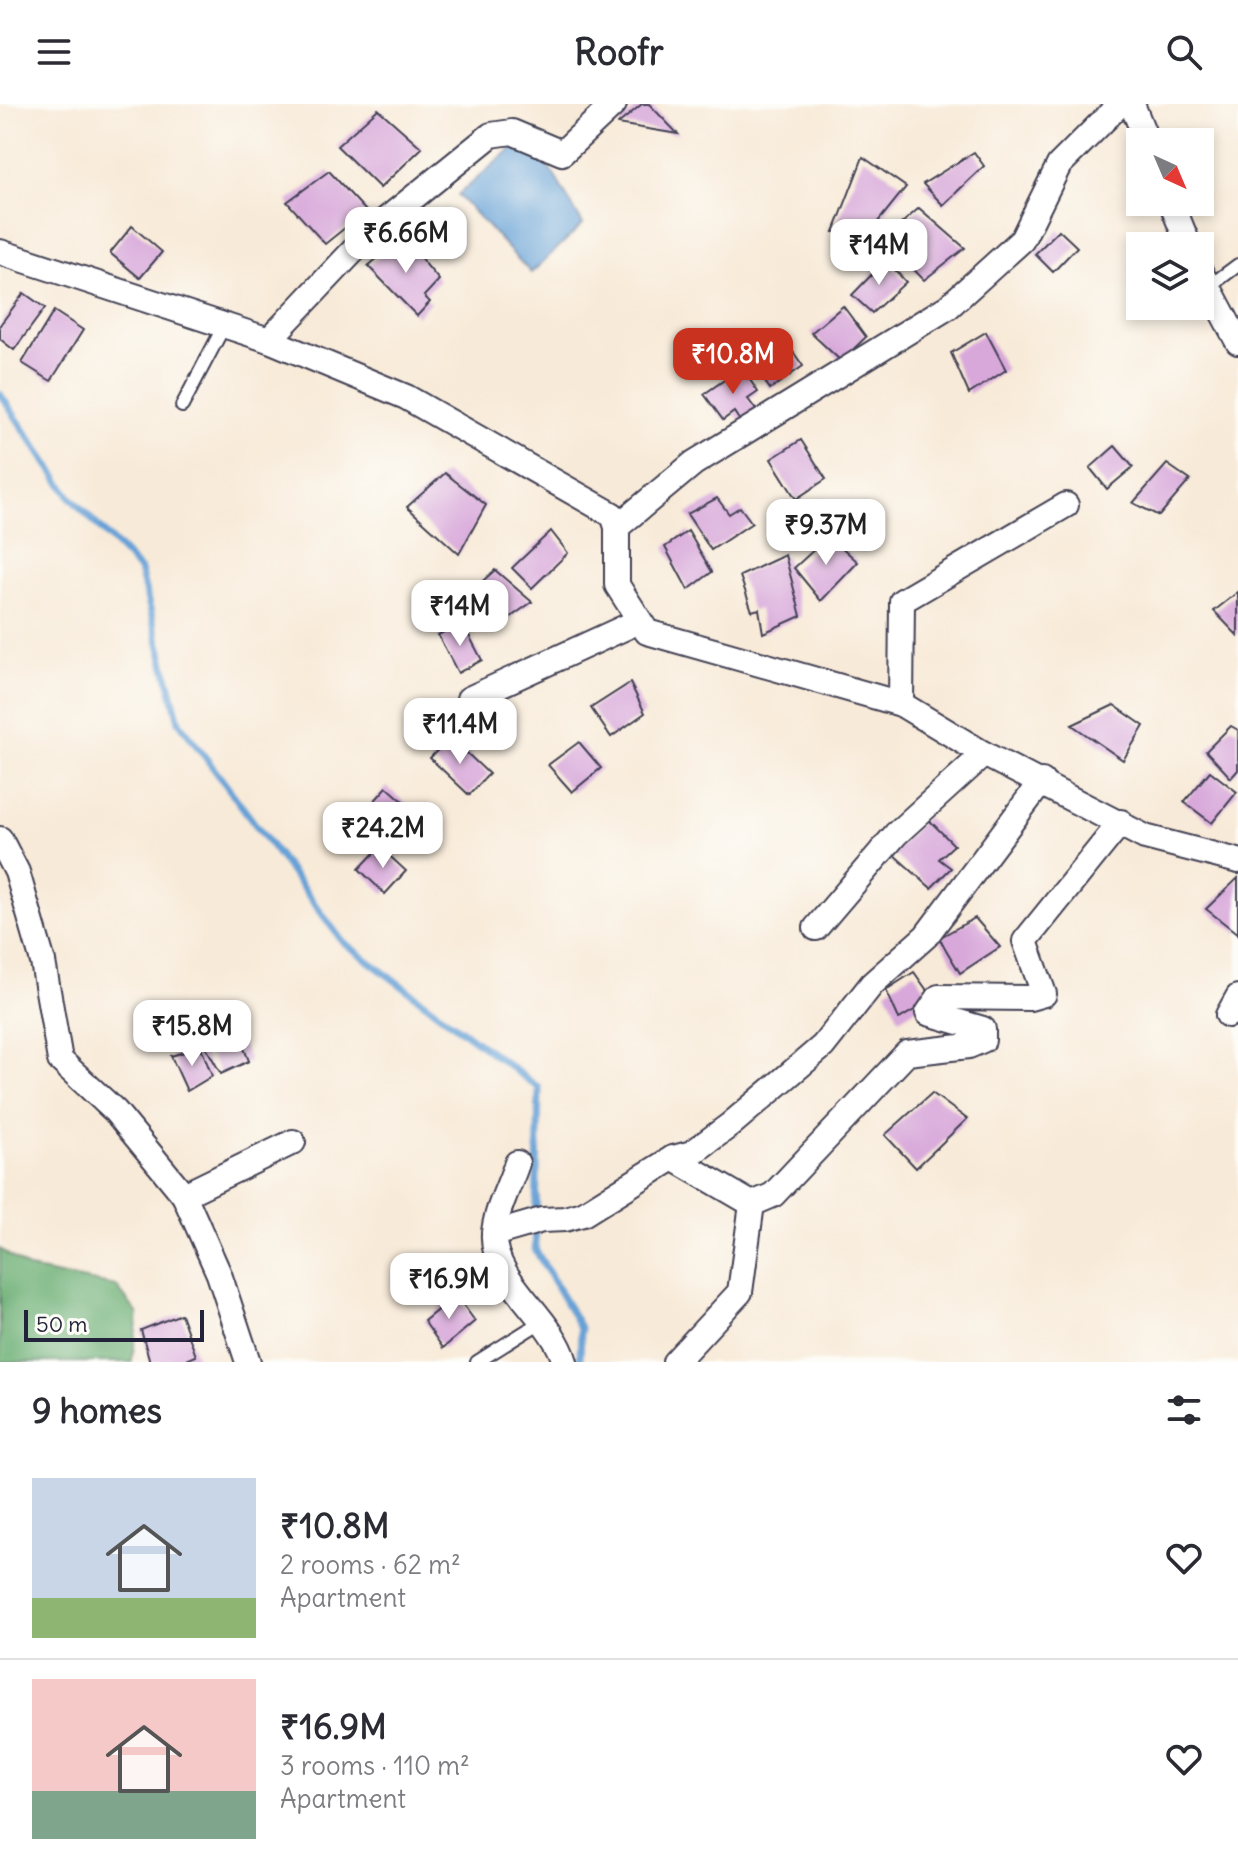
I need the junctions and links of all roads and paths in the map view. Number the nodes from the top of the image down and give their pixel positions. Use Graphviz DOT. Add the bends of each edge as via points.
graph roads {
  1 [pos="614,104"];
  2 [pos="1120,104"];
  3 [pos="1132,104"];
  4 [pos="1141,128"];
  5 [pos="0,252"];
  6 [pos="1238,265"];
  7 [pos="1214,275"];
  8 [pos="1214,298"];
  9 [pos="224,326"];
  10 [pos="269,340"];
  11 [pos="1238,342"];
  12 [pos="182,406"];
  13 [pos="1066,505"];
  14 [pos="617,527"];
  15 [pos="639,621"];
  16 [pos="469,699"];
  17 [pos="901,704"];
  18 [pos="984,754"];
  19 [pos="1042,781"];
  20 [pos="1121,822"];
  21 [pos="0,839"];
  22 [pos="1238,861"];
  23 [pos="816,928"];
  24 [pos="293,1142"];
  25 [pos="673,1158"];
  26 [pos="517,1163"];
  27 [pos="184,1195"];
  28 [pos="752,1204"];
  29 [pos="499,1234"];
  30 [pos="544,1320"];
  31 [pos="248,1362"];
  32 [pos="477,1362"];
  33 [pos="565,1362"];
  34 [pos="675,1362"];
  1 -- 10 [label="street" via="562,153 512,132 491,135 372,231"];
  2 -- 14 [label="street" via="1059,165 1022,240 948,307 694,463"];
  3 -- 4 [label="street"];
  5 -- 9 [label="street"];
  6 -- 7 [label="lane"];
  8 -- 11 [label="street"];
  9 -- 10 [label="street"];
  9 -- 12 [label="lane"];
  10 -- 14 [label="street" via="406,397 613,515"];
  13 -- 17 [label="street" via="902,601"];
  14 -- 15 [label="street" via="617,585"];
  15 -- 16 [label="street"];
  15 -- 17 [label="street" via="647,632"];
  17 -- 18 [label="street"];
  18 -- 19 [label="street"];
  18 -- 23 [label="street" via="896,834"];
  19 -- 20 [label="street"];
  19 -- 25 [label="street" via="926,936 872,984 823,1046 692,1153"];
  20 -- 22 [label="street" via="1145,837"];
  20 -- 28 [label="street" via="1025,941 1044,994 939,997 928,1013 983,1029 983,1040 907,1053 773,1195"];
  21 -- 27 [label="street" via="17,872 43,962 60,1060 115,1111"];
  24 -- 27 [label="street"];
  25 -- 28 [label="street"];
  25 -- 29 [label="street" via="583,1214"];
  26 -- 29 [label="street"];
  27 -- 31 [label="street" via="219,1274"];
  28 -- 34 [label="street" via="740,1292"];
  29 -- 30 [label="street" via="499,1261 508,1279"];
  30 -- 32 [label="lane"];
  30 -- 33 [label="street"];
}
